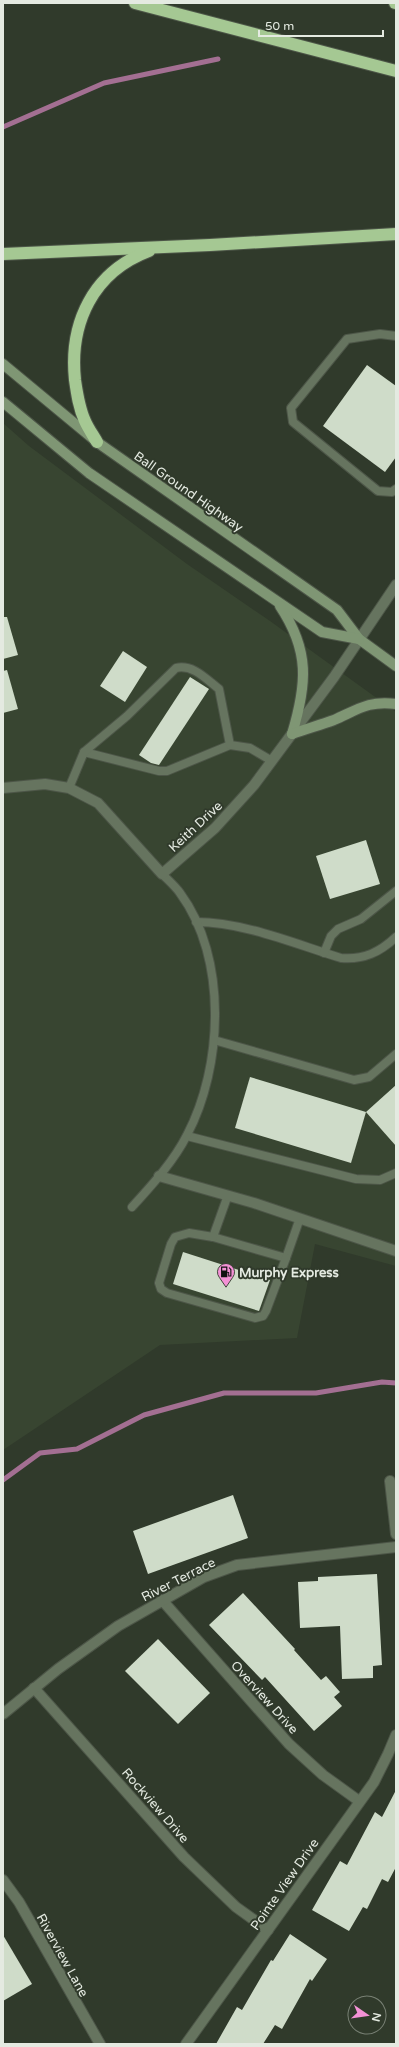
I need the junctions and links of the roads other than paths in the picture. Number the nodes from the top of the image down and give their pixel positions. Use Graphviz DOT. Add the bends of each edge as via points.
graph roads {
  1 [pos="135,3"];
  2 [pos="396,71"];
  3 [pos="396,234"];
  4 [pos="160,247"];
  5 [pos="3,254"];
  6 [pos="396,336"];
  7 [pos="3,364"];
  8 [pos="3,402"];
  9 [pos="97,442"];
  10 [pos="396,489"];
  11 [pos="396,585"];
  12 [pos="276,601"];
  13 [pos="359,639"];
  14 [pos="396,666"];
  15 [pos="396,704"];
  16 [pos="292,734"];
  17 [pos="230,745"];
  18 [pos="84,752"];
  19 [pos="272,761"];
  20 [pos="3,788"];
  21 [pos="69,788"];
  22 [pos="162,874"];
  23 [pos="396,891"];
  24 [pos="196,922"];
  25 [pos="396,937"];
  26 [pos="324,953"];
  27 [pos="214,1040"];
  28 [pos="396,1054"];
  29 [pos="187,1136"];
  30 [pos="396,1173"];
  31 [pos="159,1176"];
  32 [pos="228,1195"];
  33 [pos="132,1207"];
  34 [pos="300,1218"];
  35 [pos="213,1237"];
  36 [pos="396,1251"];
  37 [pos="286,1258"];
  38 [pos="390,1481"];
  39 [pos="396,1534"];
  40 [pos="396,1547"];
  41 [pos="162,1600"];
  42 [pos="34,1688"];
  43 [pos="3,1714"];
  44 [pos="396,1735"];
  45 [pos="359,1801"];
  46 [pos="3,1880"];
  47 [pos="268,1930"];
  48 [pos="100,2044"];
  49 [pos="186,2044"];
  1 -- 2 [label="highway"];
  3 -- 4 [label="highway"];
  4 -- 5 [label="highway"];
  4 -- 9 [label="highway" via="133,257 99,286 86,306 76,333 74,364 77,396 85,420"];
  6 -- 10 [label="lane" via="380,334 347,339 292,408 293,422 378,491 392,492"];
  7 -- 9 [label="main road, Ball Ground Highway"];
  8 -- 12 [label="main road, Ball Ground Highway" via="89,473"];
  9 -- 13 [label="main road, Ball Ground Highway" via="336,610"];
  11 -- 13 [label="street, Keith Drive"];
  12 -- 13 [label="main road, Ball Ground Highway" via="322,632"];
  12 -- 16 [label="main road" via="291,623 302,654 302,693"];
  13 -- 14 [label="main road, Ball Ground Highway"];
  13 -- 16 [label="street, Keith Drive"];
  15 -- 16 [label="main road" via="369,704"];
  16 -- 19 [label="street, Keith Drive"];
  17 -- 18 [label="lane" via="167,771"];
  17 -- 18 [label="lane" via="219,689 184,666 176,668 128,716"];
  17 -- 19 [label="lane" via="250,748"];
  18 -- 21 [label="lane"];
  19 -- 22 [label="street, Keith Drive" via="215,828"];
  20 -- 21 [label="street" via="45,784"];
  21 -- 22 [label="street" via="98,803"];
  22 -- 24 [label="lane" via="180,893"];
  23 -- 26 [label="lane" via="361,919 338,929 331,936"];
  24 -- 26 [label="lane" via="238,926"];
  24 -- 27 [label="lane" via="212,975 215,997"];
  25 -- 26 [label="lane" via="376,953 360,958 341,958"];
  27 -- 28 [label="lane" via="354,1080 369,1077"];
  27 -- 29 [label="lane" via="202,1100"];
  29 -- 30 [label="lane" via="356,1179 380,1180"];
  29 -- 31 [label="lane"];
  31 -- 32 [label="street"];
  31 -- 33 [label="lane"];
  32 -- 34 [label="street"];
  32 -- 35 [label="lane"];
  34 -- 36 [label="street"];
  34 -- 37 [label="lane"];
  35 -- 37 [label="lane"];
  35 -- 37 [label="lane" via="188,1234 175,1237 159,1283 161,1289 167,1293 255,1318 263,1316"];
  38 -- 39 [label="street"];
  40 -- 41 [label="street, River Terrace" via="237,1565 204,1577"];
  41 -- 42 [label="street, River Terrace" via="99,1639"];
  41 -- 45 [label="street, Overview Drive" via="288,1744 323,1775"];
  42 -- 43 [label="street, River Terrace"];
  42 -- 47 [label="street, Rockview Drive" via="189,1861 236,1907"];
  44 -- 45 [label="street, Pointe View Drive" via="381,1770"];
  45 -- 47 [label="street, Pointe View Drive"];
  46 -- 48 [label="street, Riverview Lane" via="19,1902"];
  47 -- 49 [label="street, Pointe View Drive"];
}
